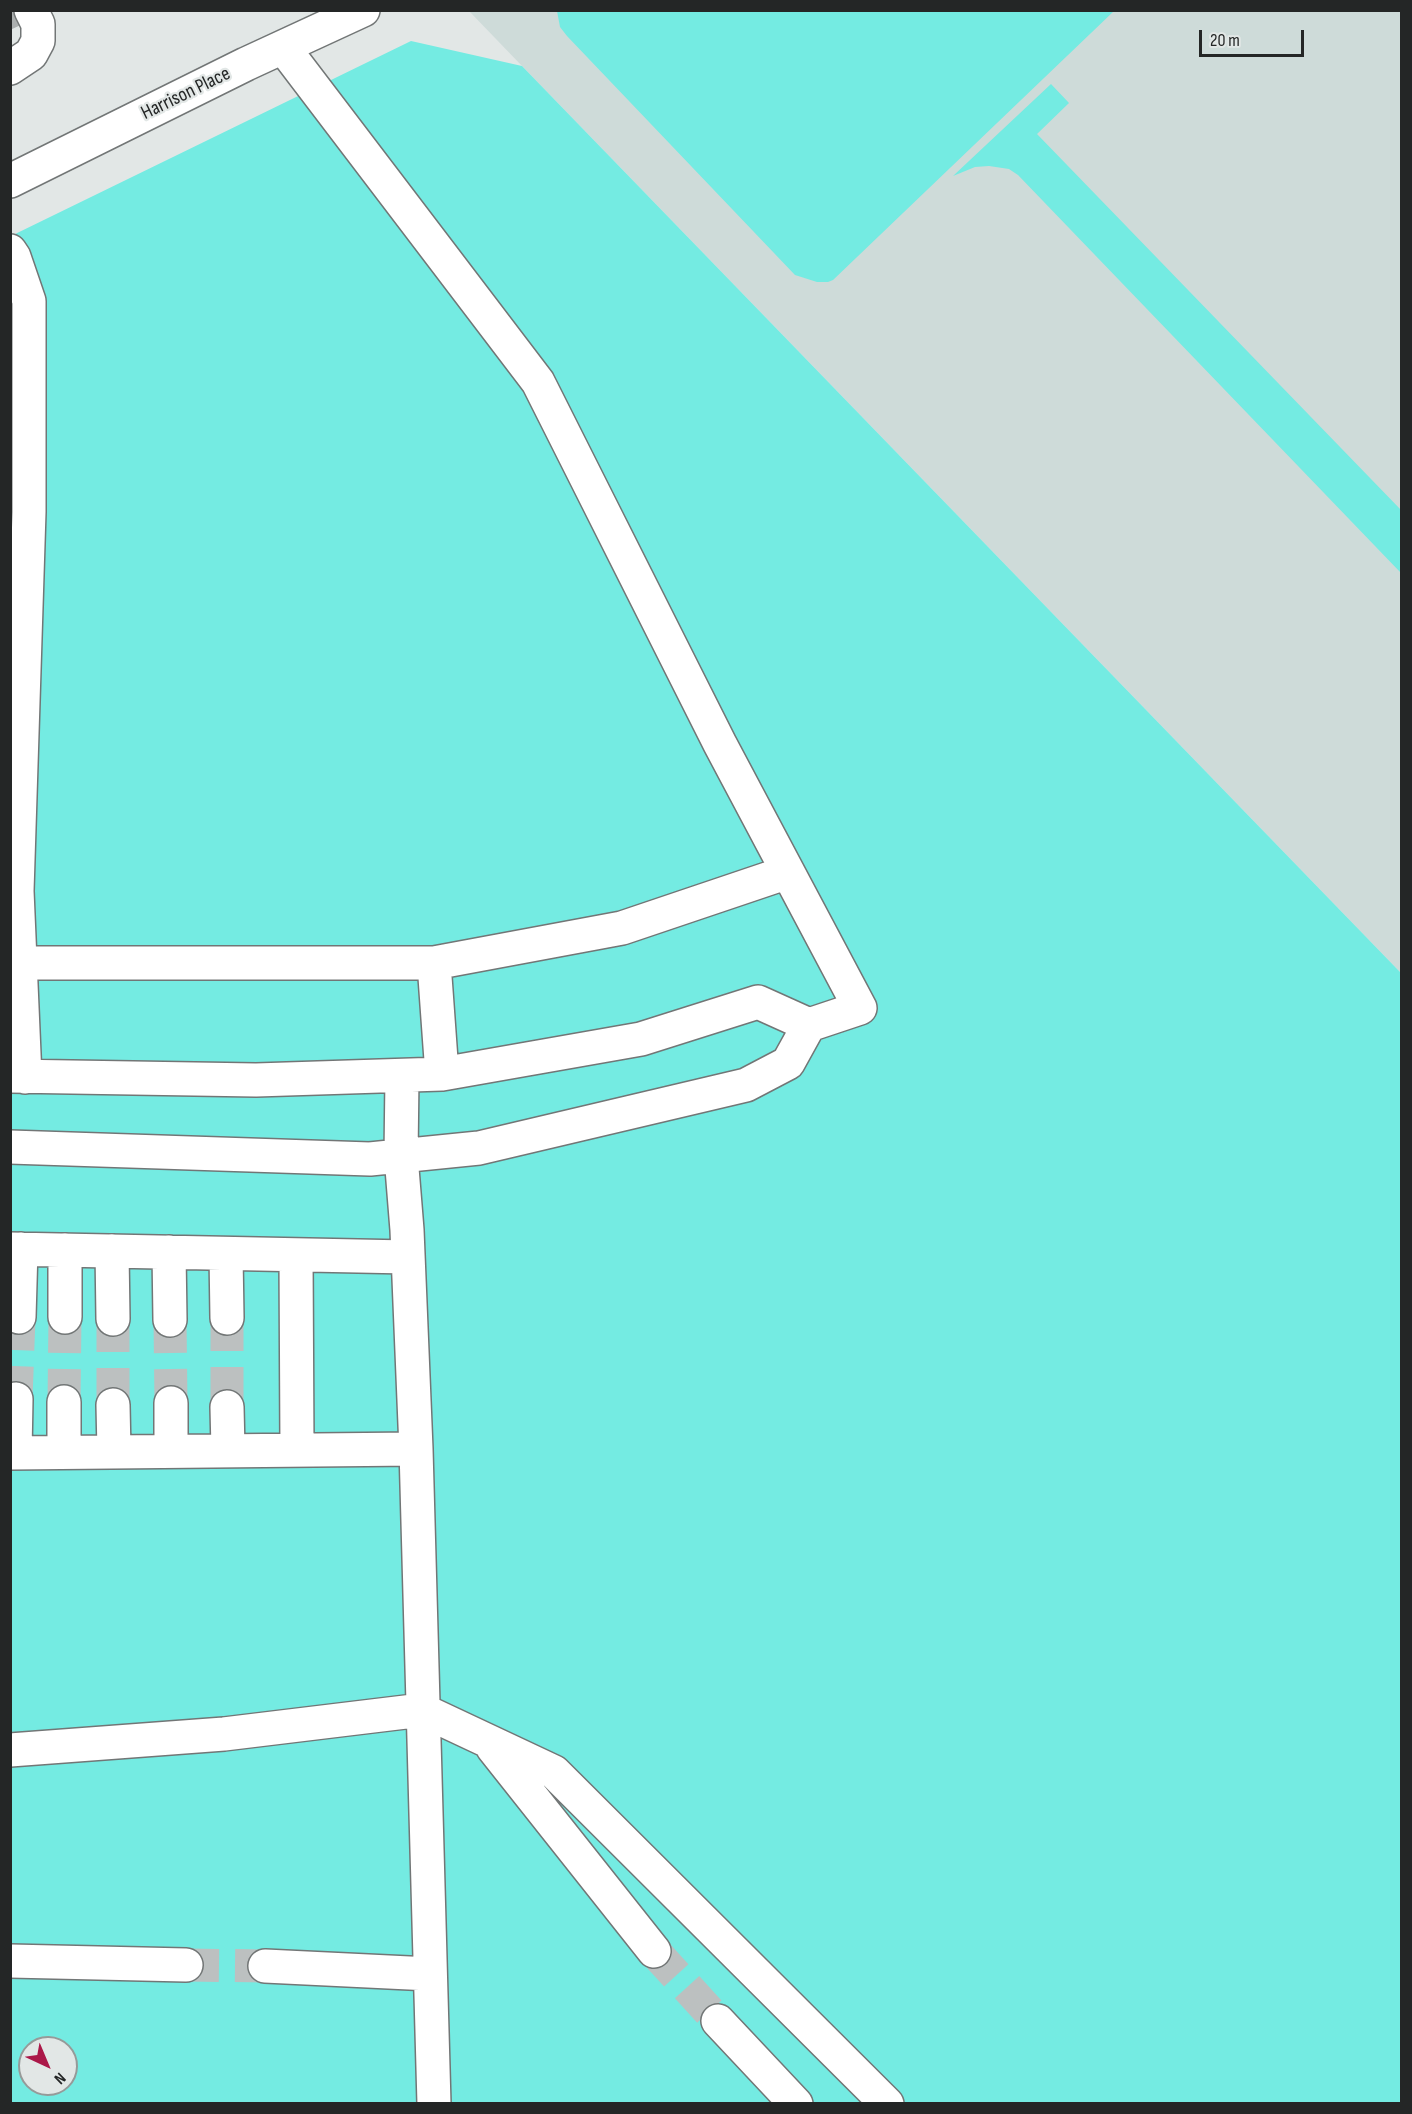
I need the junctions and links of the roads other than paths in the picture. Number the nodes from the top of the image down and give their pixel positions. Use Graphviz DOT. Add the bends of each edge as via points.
graph roads {
  1 [pos="31,10"];
  2 [pos="363,10"];
  3 [pos="284,47"];
  4 [pos="10,68"];
  5 [pos="10,181"];
  6 [pos="10,251"];
  7 [pos="20,305"];
  8 [pos="17,702"];
  9 [pos="788,872"];
  10 [pos="16,963"];
  11 [pos="434,963"];
  12 [pos="809,1025"];
  13 [pos="442,1074"];
  14 [pos="18,1077"];
  15 [pos="402,1077"];
  16 [pos="10,1147"];
  17 [pos="401,1156"];
  18 [pos="16,1249"];
  19 [pos="65,1250"];
  20 [pos="112,1251"];
  21 [pos="169,1252"];
  22 [pos="226,1254"];
  23 [pos="296,1255"];
  24 [pos="408,1257"];
  25 [pos="19,1317"];
  26 [pos="65,1317"];
  27 [pos="227,1317"];
  28 [pos="113,1319"];
  29 [pos="170,1320"];
  30 [pos="16,1399"];
  31 [pos="64,1402"];
  32 [pos="171,1403"];
  33 [pos="113,1405"];
  34 [pos="227,1407"];
  35 [pos="416,1449"];
  36 [pos="228,1450"];
  37 [pos="297,1450"];
  38 [pos="171,1451"];
  39 [pos="64,1452"];
  40 [pos="114,1452"];
  41 [pos="13,1453"];
  42 [pos="422,1710"];
  43 [pos="488,1741"];
  44 [pos="10,1750"];
  45 [pos="654,1951"];
  46 [pos="10,1961"];
  47 [pos="186,1965"];
  48 [pos="265,1966"];
  49 [pos="430,1974"];
  50 [pos="718,2021"];
  51 [pos="434,2103"];
  52 [pos="796,2103"];
  53 [pos="887,2103"];
  1 -- 4 [label="street" via="38,24 38,41 31,54"];
  2 -- 3 [label="street, Harrison Place"];
  3 -- 5 [label="street, Harrison Place"];
  3 -- 9 [label="street" via="538,382"];
  6 -- 7 [label="street"];
  7 -- 8 [label="street" via="29,512"];
  8 -- 10 [label="street"];
  9 -- 11 [label="street" via="622,928"];
  9 -- 12 [label="street" via="860,1008"];
  10 -- 11 [label="street"];
  10 -- 14 [label="street"];
  11 -- 13 [label="street"];
  12 -- 13 [label="street" via="759,1002 641,1039"];
  12 -- 17 [label="street" via="788,1062 746,1085 479,1148"];
  13 -- 15 [label="street"];
  14 -- 15 [label="street"];
  15 -- 17 [label="street"];
  16 -- 17 [label="street" via="370,1159"];
  17 -- 24 [label="street"];
  18 -- 19 [label="street"];
  18 -- 25 [label="street"];
  19 -- 20 [label="street"];
  19 -- 26 [label="street"];
  20 -- 21 [label="street"];
  20 -- 28 [label="street"];
  21 -- 22 [label="street"];
  21 -- 29 [label="street"];
  22 -- 23 [label="street"];
  22 -- 27 [label="street"];
  23 -- 24 [label="street"];
  23 -- 37 [label="street"];
  24 -- 35 [label="street"];
  30 -- 41 [label="street"];
  31 -- 39 [label="street"];
  32 -- 38 [label="street"];
  33 -- 40 [label="street"];
  34 -- 36 [label="street"];
  35 -- 37 [label="street"];
  35 -- 42 [label="street"];
  36 -- 37 [label="street"];
  36 -- 38 [label="street"];
  38 -- 40 [label="street"];
  39 -- 40 [label="street"];
  39 -- 41 [label="street"];
  42 -- 43 [label="street"];
  42 -- 44 [label="street" via="225,1734"];
  42 -- 49 [label="street"];
  43 -- 45 [label="street"];
  43 -- 53 [label="street" via="554,1772"];
  46 -- 47 [label="street"];
  48 -- 49 [label="street"];
  49 -- 51 [label="street"];
  50 -- 52 [label="street"];
}
